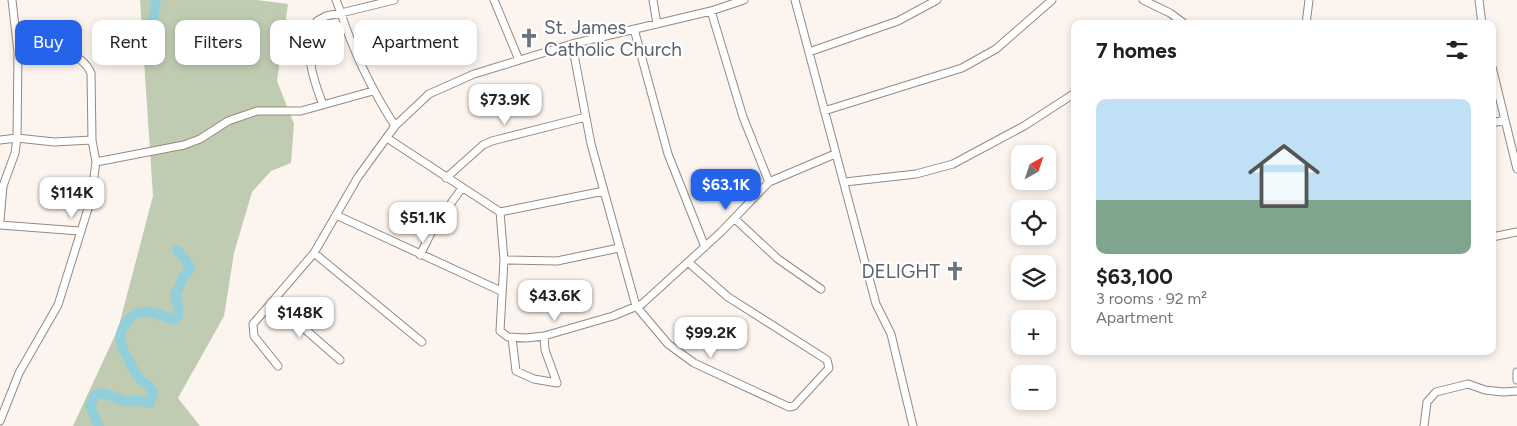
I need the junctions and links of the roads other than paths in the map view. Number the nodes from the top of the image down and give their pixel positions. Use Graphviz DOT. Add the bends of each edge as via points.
graph roads {
  1 [pos="12,0"];
  2 [pos="336,0"];
  3 [pos="394,0"];
  4 [pos="494,0"];
  5 [pos="653,0"];
  6 [pos="742,0"];
  7 [pos="796,0"];
  8 [pos="937,0"];
  9 [pos="1052,0"];
  10 [pos="1143,0"];
  11 [pos="1309,0"];
  12 [pos="1479,0"];
  13 [pos="711,11"];
  14 [pos="341,13"];
  15 [pos="1180,20"];
  16 [pos="1306,20"];
  17 [pos="1482,20"];
  18 [pos="657,24"];
  19 [pos="15,26"];
  20 [pos="634,29"];
  21 [pos="572,44"];
  22 [pos="809,52"];
  23 [pos="519,60"];
  24 [pos="82,61"];
  25 [pos="18,65"];
  26 [pos="1496,83"];
  27 [pos="373,91"];
  28 [pos="1071,96"];
  29 [pos="323,105"];
  30 [pos="824,111"];
  31 [pos="586,117"];
  32 [pos="1505,120"];
  33 [pos="1496,122"];
  34 [pos="395,126"];
  35 [pos="17,138"];
  36 [pos="387,138"];
  37 [pos="0,140"];
  38 [pos="92,140"];
  39 [pos="835,154"];
  40 [pos="96,162"];
  41 [pos="1517,169"];
  42 [pos="446,178"];
  43 [pos="768,182"];
  44 [pos="845,182"];
  45 [pos="462,188"];
  46 [pos="604,191"];
  47 [pos="500,212"];
  48 [pos="336,215"];
  49 [pos="735,219"];
  50 [pos="0,220"];
  51 [pos="0,225"];
  52 [pos="80,231"];
  53 [pos="1517,232"];
  54 [pos="1496,236"];
  55 [pos="705,247"];
  56 [pos="619,248"];
  57 [pos="314,253"];
  58 [pos="420,255"];
  59 [pos="504,260"];
  60 [pos="688,262"];
  61 [pos="821,289"];
  62 [pos="501,291"];
  63 [pos="274,302"];
  64 [pos="636,306"];
  65 [pos="544,336"];
  66 [pos="512,338"];
  67 [pos="422,342"];
  68 [pos="340,360"];
  69 [pos="278,366"];
  70 [pos="1517,372"];
  71 [pos="1517,380"];
  72 [pos="1517,391"];
  73 [pos="0,421"];
  74 [pos="913,426"];
  75 [pos="1424,426"];
  1 -- 19 [label="street"];
  2 -- 14 [label="street"];
  3 -- 14 [label="street"];
  4 -- 23 [label="street"];
  5 -- 18 [label="street"];
  6 -- 13 [label="street"];
  7 -- 22 [label="street"];
  8 -- 22 [label="street" via="898,21"];
  9 -- 30 [label="street" via="996,49 962,68"];
  10 -- 15 [label="street"];
  11 -- 16 [label="street"];
  12 -- 17 [label="street"];
  13 -- 18 [label="street"];
  13 -- 43 [label="street" via="743,118"];
  14 -- 27 [label="street" via="351,44"];
  14 -- 29 [label="street" via="317,22 311,40 313,79"];
  18 -- 20 [label="street"];
  20 -- 21 [label="street"];
  20 -- 55 [label="street" via="668,154"];
  21 -- 23 [label="street"];
  21 -- 31 [label="street"];
  22 -- 30 [label="street"];
  23 -- 34 [label="street" via="448,83 429,94"];
  24 -- 38 [label="street" via="91,73"];
  25 -- 35 [label="street"];
  26 -- 32 [label="street"];
  27 -- 29 [label="street"];
  27 -- 34 [label="street"];
  28 -- 44 [label="street" via="1008,135 953,164 916,174"];
  29 -- 40 [label="street" via="301,111 257,112 228,121 184,145"];
  30 -- 39 [label="street"];
  31 -- 42 [label="street" via="492,141 483,145"];
  31 -- 46 [label="street"];
  32 -- 33 [label="street"];
  32 -- 41 [label="street"];
  34 -- 36 [label="street"];
  35 -- 37 [label="street"];
  35 -- 38 [label="street" via="54,142"];
  35 -- 50 [label="street" via="3,186"];
  36 -- 42 [label="street"];
  36 -- 48 [label="street"];
  38 -- 40 [label="street"];
  39 -- 43 [label="street"];
  39 -- 44 [label="street"];
  40 -- 52 [label="street" via="91,199"];
  42 -- 45 [label="street"];
  43 -- 49 [label="street"];
  44 -- 74 [label="street" via="876,304 891,334"];
  45 -- 47 [label="street"];
  45 -- 58 [label="street" via="434,227"];
  46 -- 47 [label="street"];
  46 -- 56 [label="street"];
  47 -- 59 [label="street"];
  48 -- 57 [label="street"];
  48 -- 58 [label="street"];
  49 -- 55 [label="street"];
  49 -- 61 [label="street" via="778,259"];
  51 -- 52 [label="street"];
  52 -- 73 [label="street" via="58,305 19,374"];
  53 -- 54 [label="street"];
  55 -- 60 [label="street"];
  56 -- 59 [label="street" via="550,262"];
  56 -- 64 [label="street"];
  57 -- 63 [label="street"];
  57 -- 67 [label="street"];
  58 -- 62 [label="street"];
  59 -- 62 [label="street"];
  60 -- 64 [label="street" via="645,302"];
  60 -- 64 [label="street" via="728,297 827,360 829,368 794,406 789,407 694,363 668,344"];
  62 -- 66 [label="street" via="500,331"];
  63 -- 68 [label="street"];
  63 -- 69 [label="street" via="252,329"];
  64 -- 65 [label="street"];
  65 -- 66 [label="street"];
  65 -- 66 [label="street" via="556,383 516,371"];
  70 -- 71 [label="street"];
  72 -- 75 [label="street" via="1485,390 1468,384 1436,392 1427,402"];
}
